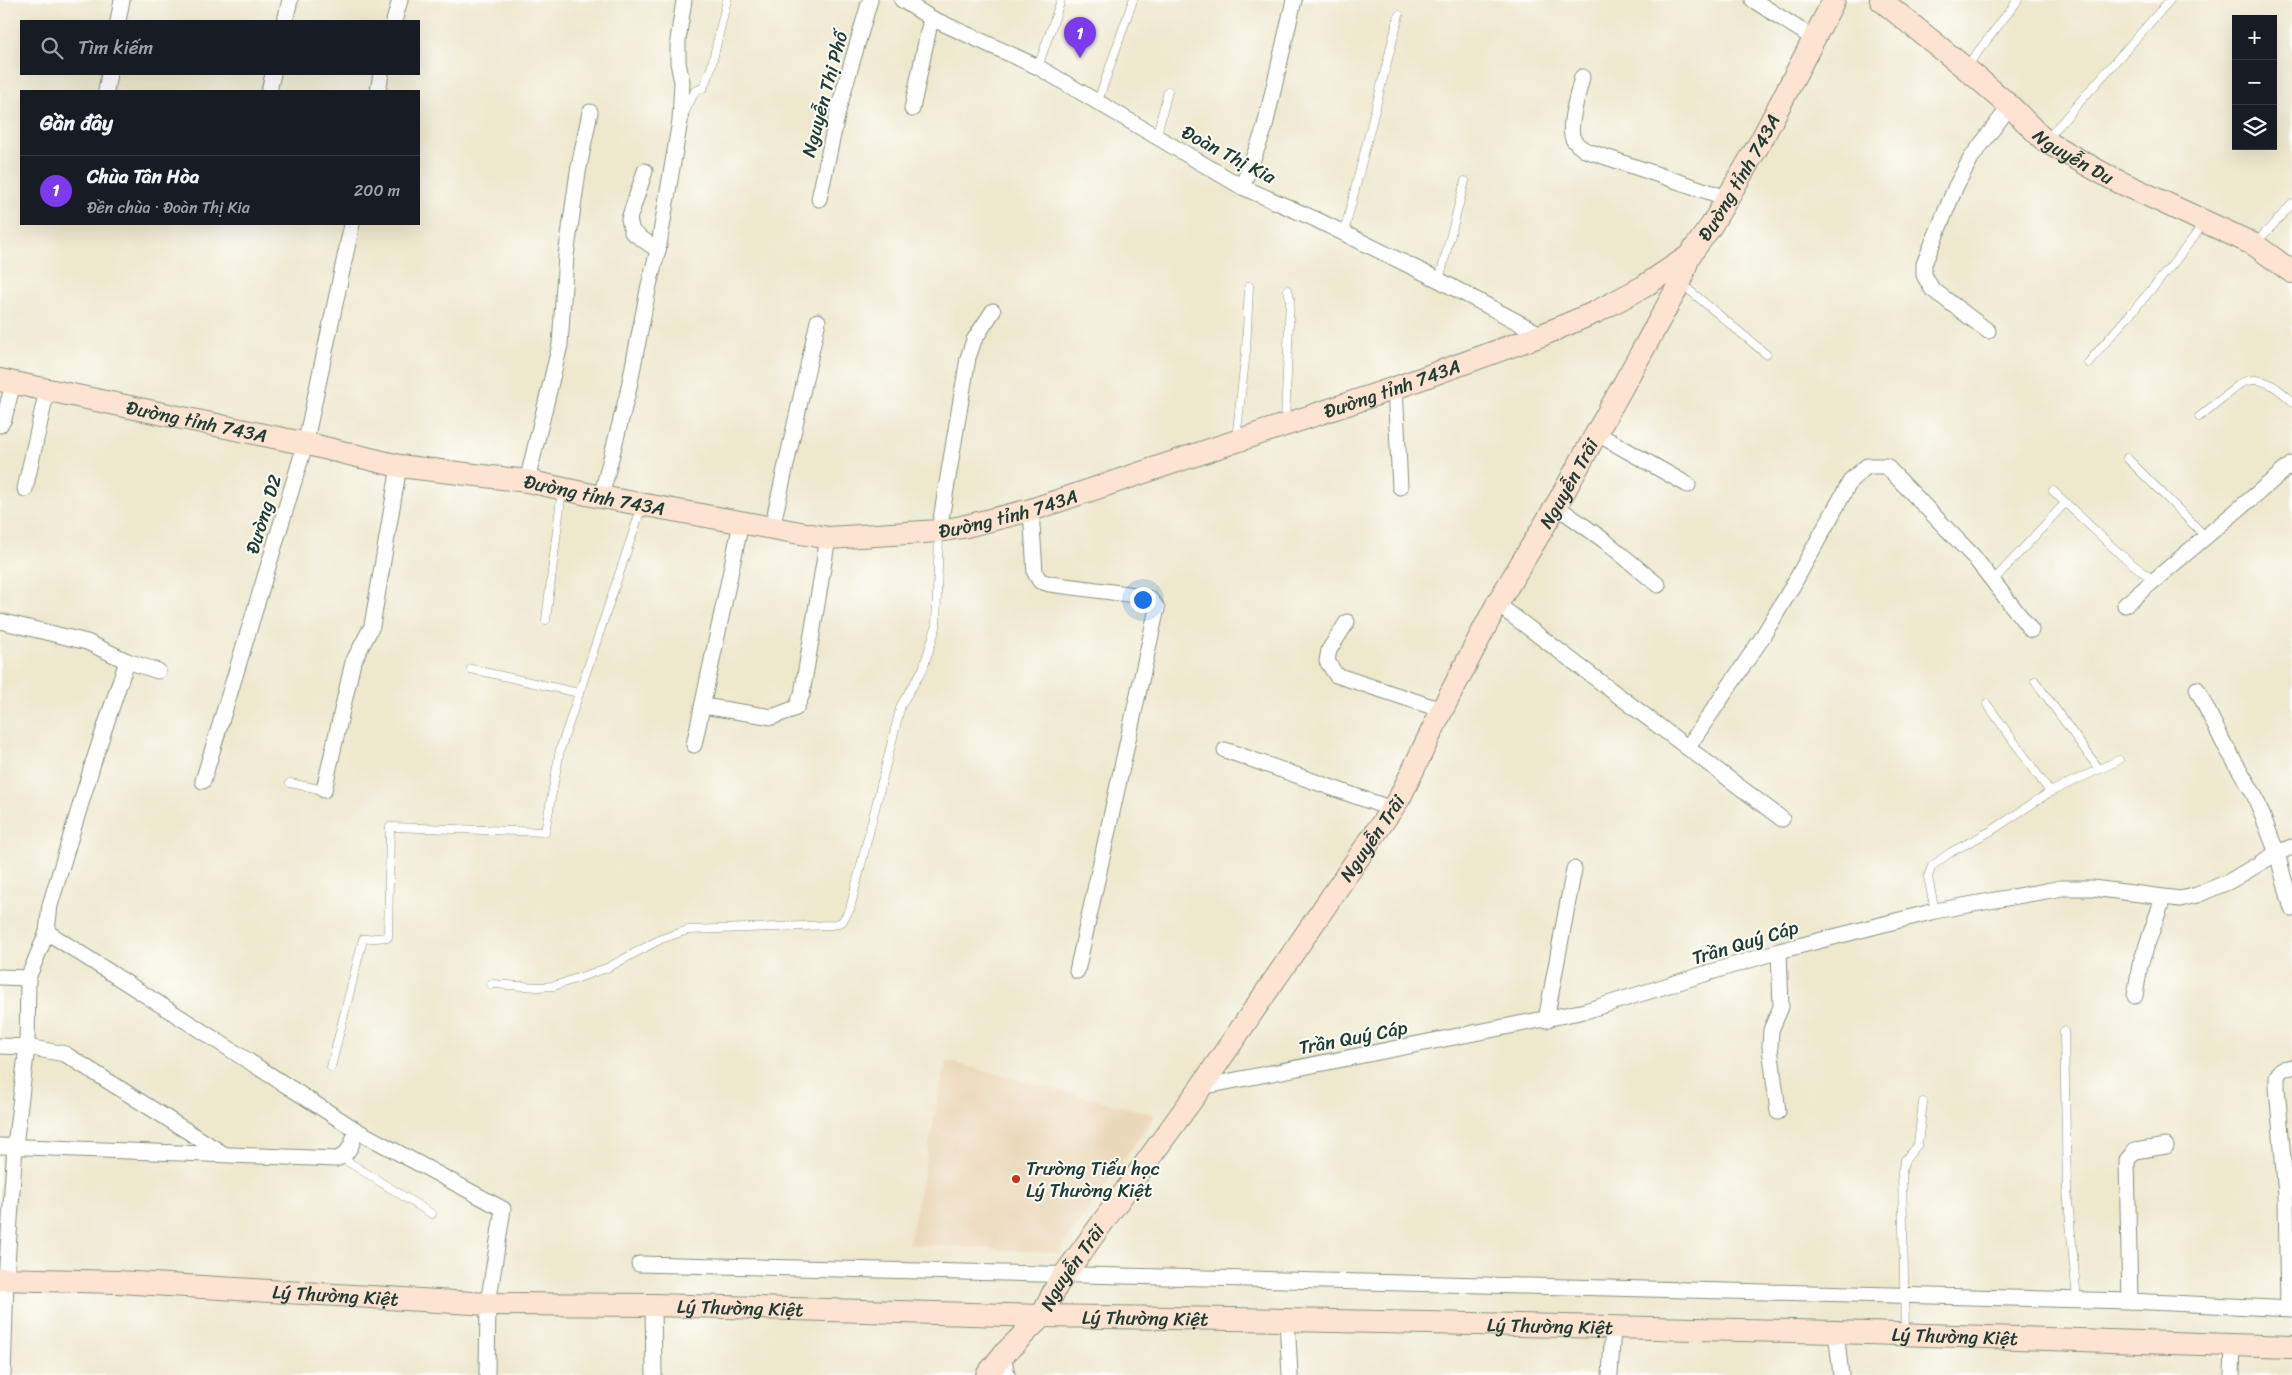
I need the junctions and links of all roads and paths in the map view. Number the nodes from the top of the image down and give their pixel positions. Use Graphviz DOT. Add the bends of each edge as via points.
graph roads {
  1 [pos="122,0"];
  2 [pos="290,0"];
  3 [pos="400,0"];
  4 [pos="684,0"];
  5 [pos="727,0"];
  6 [pos="870,0"];
  7 [pos="902,0"];
  8 [pos="1061,0"];
  9 [pos="1132,0"];
  10 [pos="1294,0"];
  11 [pos="1753,0"];
  12 [pos="1834,0"];
  13 [pos="1881,0"];
  14 [pos="2018,0"];
  15 [pos="2170,0"];
  16 [pos="1399,15"];
  17 [pos="931,18"];
  18 [pos="118,20"];
  19 [pos="285,20"];
  20 [pos="394,20"];
  21 [pos="1813,38"];
  22 [pos="1038,67"];
  23 [pos="1966,68"];
  24 [pos="109,75"];
  25 [pos="273,75"];
  26 [pos="381,75"];
  27 [pos="1582,77"];
  28 [pos="106,90"];
  29 [pos="269,90"];
  30 [pos="378,90"];
  31 [pos="1168,91"];
  32 [pos="1098,101"];
  33 [pos="2010,106"];
  34 [pos="912,109"];
  35 [pos="590,112"];
  36 [pos="680,121"];
  37 [pos="1156,138"];
  38 [pos="2046,141"];
  39 [pos="645,171"];
  40 [pos="1465,181"];
  41 [pos="1242,187"];
  42 [pos="1727,198"];
  43 [pos="819,199"];
  44 [pos="2292,204"];
  45 [pos="2205,221"];
  46 [pos="352,225"];
  47 [pos="1344,233"];
  48 [pos="2255,245"];
  49 [pos="658,250"];
  50 [pos="1689,256"];
  51 [pos="2292,272"];
  52 [pos="1439,280"];
  53 [pos="1680,283"];
  54 [pos="1249,286"];
  55 [pos="1288,290"];
  56 [pos="993,311"];
  57 [pos="818,321"];
  58 [pos="1988,331"];
  59 [pos="1542,335"];
  60 [pos="1766,354"];
  61 [pos="2088,363"];
  62 [pos="7,381"];
  63 [pos="1396,388"];
  64 [pos="48,390"];
  65 [pos="2292,401"];
  66 [pos="2199,417"];
  67 [pos="1284,424"];
  68 [pos="0,425"];
  69 [pos="1596,433"];
  70 [pos="1236,440"];
  71 [pos="305,445"];
  72 [pos="2126,458"];
  73 [pos="2292,464"];
  74 [pos="399,466"];
  75 [pos="527,481"];
  76 [pos="1688,485"];
  77 [pos="1400,487"];
  78 [pos="563,488"];
  79 [pos="25,489"];
  80 [pos="2054,491"];
  81 [pos="602,497"];
  82 [pos="2065,503"];
  83 [pos="642,504"];
  84 [pos="1556,506"];
  85 [pos="1031,510"];
  86 [pos="741,522"];
  87 [pos="772,528"];
  88 [pos="939,531"];
  89 [pos="2206,537"];
  90 [pos="828,538"];
  91 [pos="2153,580"];
  92 [pos="1993,581"];
  93 [pos="1658,585"];
  94 [pos="1497,604"];
  95 [pos="2125,605"];
  96 [pos="546,620"];
  97 [pos="0,621"];
  98 [pos="1348,622"];
  99 [pos="2031,630"];
  100 [pos="127,661"];
  101 [pos="471,668"];
  102 [pos="158,671"];
  103 [pos="2035,681"];
  104 [pos="2197,689"];
  105 [pos="579,693"];
  106 [pos="1987,704"];
  107 [pos="703,706"];
  108 [pos="1442,710"];
  109 [pos="694,745"];
  110 [pos="1688,747"];
  111 [pos="1225,750"];
  112 [pos="2119,760"];
  113 [pos="2098,769"];
  114 [pos="203,781"];
  115 [pos="290,783"];
  116 [pos="324,790"];
  117 [pos="2050,792"];
  118 [pos="1392,809"];
  119 [pos="1782,819"];
  120 [pos="2292,847"];
  121 [pos="2277,853"];
  122 [pos="1574,870"];
  123 [pos="2163,898"];
  124 [pos="2292,909"];
  125 [pos="1934,911"];
  126 [pos="47,932"];
  127 [pos="1780,951"];
  128 [pos="1077,972"];
  129 [pos="0,977"];
  130 [pos="28,978"];
  131 [pos="491,984"];
  132 [pos="2135,996"];
  133 [pos="1546,1020"];
  134 [pos="2064,1031"];
  135 [pos="0,1046"];
  136 [pos="27,1047"];
  137 [pos="331,1067"];
  138 [pos="2292,1067"];
  139 [pos="1201,1087"];
  140 [pos="1923,1102"];
  141 [pos="1778,1112"];
  142 [pos="356,1130"];
  143 [pos="7,1146"];
  144 [pos="2166,1146"];
  145 [pos="224,1154"];
  146 [pos="342,1158"];
  147 [pos="2289,1195"];
  148 [pos="432,1214"];
  149 [pos="639,1264"];
  150 [pos="1066,1273"];
  151 [pos="3,1279"];
  152 [pos="1904,1296"];
  153 [pos="2077,1300"];
  154 [pos="2130,1301"];
  155 [pos="488,1304"];
  156 [pos="653,1305"];
  157 [pos="2290,1308"];
  158 [pos="1042,1316"];
  159 [pos="1287,1320"];
  160 [pos="1612,1327"];
  161 [pos="1836,1332"];
  162 [pos="1905,1335"];
  163 [pos="2233,1345"];
  164 [pos="2292,1347"];
  165 [pos="1005,1365"];
  166 [pos="3,1375"];
  167 [pos="487,1375"];
  168 [pos="654,1375"];
  169 [pos="987,1375"];
  170 [pos="1290,1375"];
  171 [pos="1610,1375"];
  172 [pos="1841,1375"];
  173 [pos="2232,1375"];
  1 -- 18 [label="street"];
  2 -- 19 [label="street"];
  3 -- 20 [label="street"];
  4 -- 36 [label="street" via="678,40 682,82"];
  5 -- 36 [label="lane" via="704,88 695,90"];
  6 -- 43 [label="street, Nguyễn Thị Phố" via="839,107"];
  7 -- 17 [label="street, Đoàn Thị Kia"];
  8 -- 22 [label="lane"];
  9 -- 32 [label="lane"];
  10 -- 41 [label="street" via="1264,130"];
  11 -- 21 [label="street"];
  12 -- 21 [label="main road, Đường tỉnh 743A"];
  13 -- 23 [label="main road, Nguyễn Du"];
  14 -- 23 [label="lane"];
  15 -- 38 [label="lane"];
  16 -- 47 [label="lane"];
  17 -- 22 [label="street, Đoàn Thị Kia"];
  17 -- 34 [label="street"];
  21 -- 42 [label="main road, Đường tỉnh 743A"];
  22 -- 32 [label="street, Đoàn Thị Kia"];
  23 -- 33 [label="main road, Nguyễn Du"];
  24 -- 28 [label="street"];
  25 -- 29 [label="street"];
  26 -- 30 [label="street"];
  27 -- 42 [label="street" via="1572,122 1577,145"];
  31 -- 37 [label="lane"];
  32 -- 37 [label="street, Đoàn Thị Kia"];
  33 -- 38 [label="main road, Nguyễn Du"];
  33 -- 58 [label="street" via="1971,158 1924,264 1924,275 1932,289"];
  35 -- 75 [label="street" via="566,256 560,345"];
  36 -- 49 [label="street"];
  37 -- 41 [label="street, Đoàn Thị Kia"];
  38 -- 45 [label="main road, Nguyễn Du" via="2111,178"];
  39 -- 49 [label="street" via="629,219 632,232"];
  40 -- 52 [label="lane"];
  41 -- 47 [label="street, Đoàn Thị Kia"];
  42 -- 50 [label="main road, Đường tỉnh 743A"];
  44 -- 48 [label="lane"];
  45 -- 48 [label="main road, Nguyễn Du"];
  45 -- 61 [label="lane" via="2179,257"];
  46 -- 71 [label="street, Đường D2"];
  47 -- 52 [label="street, Đoàn Thị Kia"];
  48 -- 51 [label="main road, Nguyễn Du"];
  49 -- 81 [label="street"];
  50 -- 53 [label="main road, Nguyễn Trãi"];
  50 -- 59 [label="main road, Đường tỉnh 743A" via="1643,287"];
  52 -- 59 [label="street, Đoàn Thị Kia"];
  53 -- 60 [label="lane"];
  53 -- 69 [label="main road, Nguyễn Trãi"];
  54 -- 70 [label="lane"];
  55 -- 67 [label="lane"];
  56 -- 88 [label="street" via="974,340 968,358"];
  57 -- 87 [label="street"];
  59 -- 63 [label="main road, Đường tỉnh 743A"];
  62 -- 64 [label="main road, Đường tỉnh 743A"];
  62 -- 68 [label="street" via="4,419"];
  63 -- 67 [label="main road, Đường tỉnh 743A"];
  63 -- 77 [label="street"];
  64 -- 71 [label="main road, Đường tỉnh 743A"];
  64 -- 79 [label="street"];
  65 -- 66 [label="lane" via="2260,379 2248,380"];
  67 -- 70 [label="main road, Đường tỉnh 743A"];
  69 -- 76 [label="street"];
  69 -- 84 [label="main road, Nguyễn Trãi"];
  70 -- 85 [label="main road, Đường tỉnh 743A"];
  71 -- 74 [label="main road, Đường tỉnh 743A"];
  71 -- 114 [label="street, Đường D2"];
  72 -- 89 [label="lane"];
  73 -- 89 [label="street"];
  74 -- 75 [label="main road, Đường tỉnh 743A"];
  74 -- 116 [label="street" via="372,626 352,662"];
  75 -- 78 [label="main road, Đường tỉnh 743A"];
  78 -- 81 [label="main road, Đường tỉnh 743A"];
  78 -- 96 [label="lane"];
  80 -- 82 [label="lane"];
  81 -- 83 [label="main road, Đường tỉnh 743A"];
  82 -- 91 [label="lane"];
  82 -- 92 [label="lane"];
  83 -- 86 [label="main road, Đường tỉnh 743A"];
  83 -- 105 [label="lane"];
  84 -- 93 [label="street"];
  84 -- 94 [label="main road, Nguyễn Trãi"];
  85 -- 88 [label="main road, Đường tỉnh 743A"];
  85 -- 128 [label="street" via="1035,573 1040,581 1135,595 1150,600 1157,608"];
  86 -- 87 [label="main road, Đường tỉnh 743A"];
  86 -- 107 [label="street"];
  87 -- 90 [label="main road, Đường tỉnh 743A"];
  88 -- 90 [label="main road, Đường tỉnh 743A"];
  88 -- 131 [label="lane" via="936,627 924,669 901,705 850,909 842,922 688,930 607,968 554,986"];
  89 -- 91 [label="street"];
  90 -- 107 [label="street" via="802,694 796,708 772,717"];
  91 -- 95 [label="street"];
  92 -- 99 [label="street"];
  92 -- 110 [label="street" via="1886,466 1867,466 1851,480 1760,641"];
  94 -- 108 [label="main road, Nguyễn Trãi"];
  94 -- 110 [label="street"];
  97 -- 100 [label="street" via="86,642"];
  98 -- 108 [label="street" via="1329,650 1327,661 1336,675"];
  100 -- 102 [label="street"];
  100 -- 126 [label="street" via="50,905"];
  101 -- 105 [label="lane"];
  103 -- 113 [label="lane"];
  104 -- 121 [label="street" via="2254,794"];
  105 -- 137 [label="lane" via="560,750 545,832 390,827 388,937 363,940"];
  106 -- 117 [label="lane"];
  107 -- 109 [label="street"];
  108 -- 118 [label="main road, Nguyễn Trãi"];
  110 -- 119 [label="street"];
  111 -- 118 [label="street"];
  112 -- 113 [label="lane"];
  113 -- 117 [label="lane"];
  115 -- 116 [label="lane"];
  117 -- 125 [label="lane" via="1932,866 1928,877"];
  118 -- 139 [label="main road, Nguyễn Trãi"];
  120 -- 121 [label="street, Trần Quý Cáp"];
  121 -- 123 [label="street, Trần Quý Cáp" via="2230,881 2197,895"];
  121 -- 124 [label="street"];
  122 -- 133 [label="street"];
  123 -- 125 [label="street, Trần Quý Cáp" via="2092,888 2062,888"];
  123 -- 132 [label="street" via="2140,965"];
  125 -- 127 [label="street, Trần Quý Cáp"];
  126 -- 130 [label="street"];
  126 -- 142 [label="street"];
  127 -- 133 [label="street, Trần Quý Cáp"];
  127 -- 141 [label="street" via="1781,1007 1771,1030 1770,1048"];
  129 -- 130 [label="street"];
  130 -- 136 [label="street"];
  133 -- 139 [label="street, Trần Quý Cáp"];
  134 -- 153 [label="lane" via="2067,1189"];
  135 -- 136 [label="street"];
  136 -- 143 [label="street"];
  136 -- 145 [label="street" via="65,1054"];
  138 -- 147 [label="street" via="2282,1069 2277,1076"];
  139 -- 150 [label="main road, Nguyễn Trãi"];
  140 -- 152 [label="lane" via="1918,1144 1905,1160 1902,1170"];
  142 -- 146 [label="street" via="352,1145"];
  142 -- 155 [label="street" via="503,1210"];
  143 -- 145 [label="street"];
  143 -- 151 [label="street"];
  144 -- 154 [label="street" via="2135,1151 2126,1160"];
  145 -- 146 [label="street"];
  146 -- 148 [label="lane"];
  147 -- 157 [label="street"];
  149 -- 150 [label="street"];
  150 -- 152 [label="street"];
  150 -- 158 [label="main road, Nguyễn Trãi"];
  151 -- 155 [label="main road, Lý Thường Kiệt" via="118,1282"];
  151 -- 166 [label="street"];
  152 -- 153 [label="street"];
  152 -- 162 [label="lane"];
  153 -- 154 [label="street"];
  154 -- 157 [label="street"];
  155 -- 156 [label="main road, Lý Thường Kiệt"];
  155 -- 167 [label="street"];
  156 -- 158 [label="main road, Lý Thường Kiệt"];
  156 -- 168 [label="street"];
  158 -- 159 [label="main road, Lý Thường Kiệt"];
  158 -- 165 [label="main road, Nguyễn Trãi"];
  159 -- 160 [label="main road, Lý Thường Kiệt"];
  159 -- 170 [label="street"];
  160 -- 161 [label="main road, Lý Thường Kiệt"];
  160 -- 171 [label="street"];
  161 -- 162 [label="main road, Lý Thường Kiệt"];
  161 -- 172 [label="street"];
  162 -- 163 [label="main road, Lý Thường Kiệt"];
  163 -- 164 [label="main road, Lý Thường Kiệt"];
  163 -- 173 [label="street"];
  165 -- 169 [label="main road, Nguyễn Trãi"];
}
